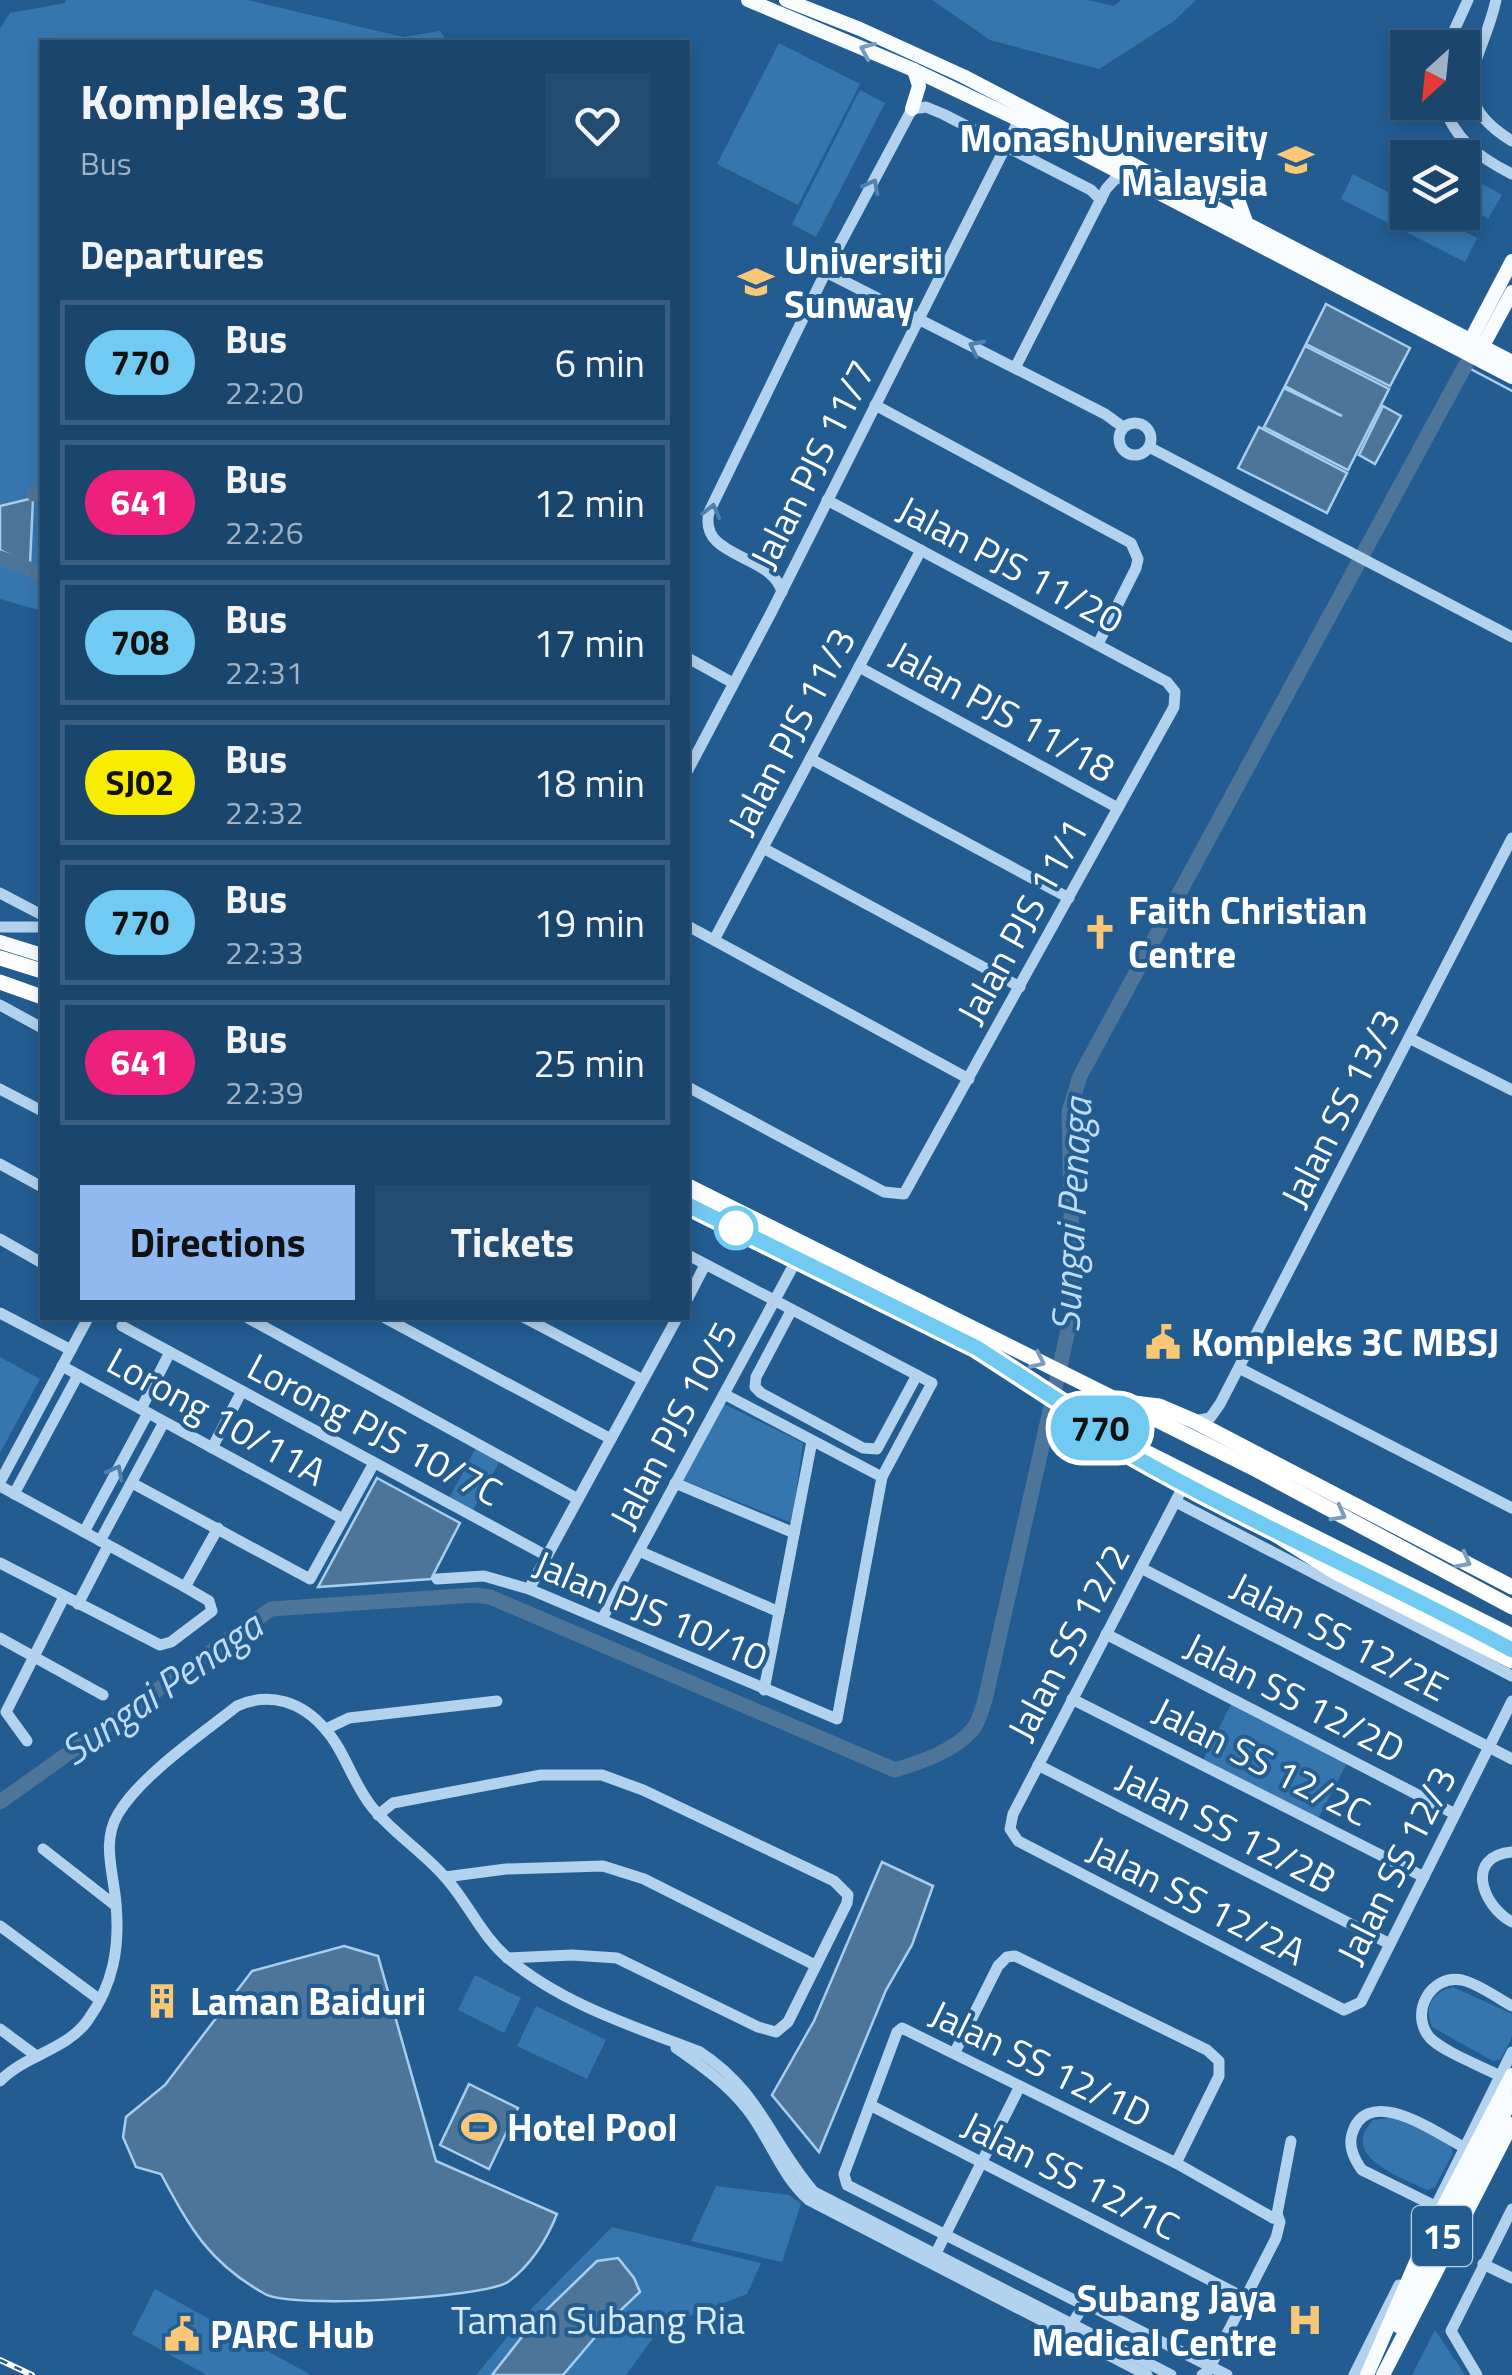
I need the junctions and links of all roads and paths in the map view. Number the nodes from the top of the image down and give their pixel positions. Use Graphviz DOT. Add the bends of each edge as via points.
graph roads {
  1 [pos="748,0"];
  2 [pos="786,0"];
  3 [pos="1468,0"];
  4 [pos="1496,0"];
  5 [pos="769,4"];
  6 [pos="1454,30"];
  7 [pos="914,70"];
  8 [pos="912,109"];
  9 [pos="1022,115"];
  10 [pos="1450,120"];
  11 [pos="1512,142"];
  12 [pos="1006,146"];
  13 [pos="1508,168"];
  14 [pos="1131,178"];
  15 [pos="1194,196"];
  16 [pos="1100,200"];
  17 [pos="1246,222"];
  18 [pos="1512,262"];
  19 [pos="826,272"];
  20 [pos="1512,292"];
  21 [pos="920,318"];
  22 [pos="1480,343"];
  23 [pos="1512,362"];
  24 [pos="1015,368"];
  25 [pos="1512,377"];
  26 [pos="876,405"];
  27 [pos="1122,427"];
  28 [pos="1149,447"];
  29 [pos="828,500"];
  30 [pos="921,550"];
  31 [pos="794,566"];
  32 [pos="772,572"];
  33 [pos="782,592"];
  34 [pos="1512,638"];
  35 [pos="1098,644"];
  36 [pos="690,659"];
  37 [pos="860,667"];
  38 [pos="1167,682"];
  39 [pos="733,683"];
  40 [pos="811,758"];
  41 [pos="690,766"];
  42 [pos="1118,808"];
  43 [pos="1512,838"];
  44 [pos="763,848"];
  45 [pos="0,893"];
  46 [pos="1069,898"];
  47 [pos="40,918"];
  48 [pos="40,920"];
  49 [pos="0,926"];
  50 [pos="690,927"];
  51 [pos="714,940"];
  52 [pos="0,942"];
  53 [pos="40,954"];
  54 [pos="0,958"];
  55 [pos="40,970"];
  56 [pos="0,982"];
  57 [pos="1020,987"];
  58 [pos="40,996"];
  59 [pos="0,1006"];
  60 [pos="40,1027"];
  61 [pos="1410,1038"];
  62 [pos="969,1079"];
  63 [pos="0,1089"];
  64 [pos="690,1089"];
  65 [pos="1512,1090"];
  66 [pos="40,1111"];
  67 [pos="0,1164"];
  68 [pos="40,1186"];
  69 [pos="690,1187"];
  70 [pos="690,1206"];
  71 [pos="0,1240"];
  72 [pos="690,1256"];
  73 [pos="797,1259"];
  74 [pos="40,1262"];
  75 [pos="705,1265"];
  76 [pos="690,1294"];
  77 [pos="773,1302"];
  78 [pos="791,1311"];
  79 [pos="0,1314"];
  80 [pos="87,1320"];
  81 [pos="252,1320"];
  82 [pos="388,1320"];
  83 [pos="529,1320"];
  84 [pos="672,1320"];
  85 [pos="122,1326"];
  86 [pos="71,1350"];
  87 [pos="170,1352"];
  88 [pos="62,1366"];
  89 [pos="1239,1368"];
  90 [pos="78,1375"];
  91 [pos="917,1375"];
  92 [pos="643,1380"];
  93 [pos="242,1392"];
  94 [pos="724,1394"];
  95 [pos="1120,1401"];
  96 [pos="1220,1404"];
  97 [pos="144,1411"];
  98 [pos="1194,1421"];
  99 [pos="164,1422"];
  100 [pos="1108,1433"];
  101 [pos="1225,1437"];
  102 [pos="611,1439"];
  103 [pos="812,1441"];
  104 [pos="212,1448"];
  105 [pos="374,1462"];
  106 [pos="4,1466"];
  107 [pos="882,1477"];
  108 [pos="132,1483"];
  109 [pos="675,1483"];
  110 [pos="0,1484"];
  111 [pos="1184,1485"];
  112 [pos="14,1494"];
  113 [pos="578,1499"];
  114 [pos="1176,1502"];
  115 [pos="1512,1508"];
  116 [pos="343,1519"];
  117 [pos="218,1528"];
  118 [pos="1268,1530"];
  119 [pos="84,1532"];
  120 [pos="794,1533"];
  121 [pos="104,1543"];
  122 [pos="639,1551"];
  123 [pos="547,1556"];
  124 [pos="0,1563"];
  125 [pos="1141,1568"];
  126 [pos="438,1578"];
  127 [pos="1512,1586"];
  128 [pos="186,1587"];
  129 [pos="529,1589"];
  130 [pos="64,1597"];
  131 [pos="78,1604"];
  132 [pos="1512,1607"];
  133 [pos="779,1612"];
  134 [pos="602,1619"];
  135 [pos="1106,1634"];
  136 [pos="1512,1636"];
  137 [pos="0,1638"];
  138 [pos="1512,1650"];
  139 [pos="34,1656"];
  140 [pos="1512,1661"];
  141 [pos="1512,1676"];
  142 [pos="764,1690"];
  143 [pos="104,1695"];
  144 [pos="1072,1698"];
  145 [pos="497,1701"];
  146 [pos="1512,1701"];
  147 [pos="326,1730"];
  148 [pos="27,1741"];
  149 [pos="1489,1747"];
  150 [pos="1512,1758"];
  151 [pos="1038,1765"];
  152 [pos="1456,1814"];
  153 [pos="378,1815"];
  154 [pos="1010,1829"];
  155 [pos="42,1849"];
  156 [pos="1512,1852"];
  157 [pos="1424,1877"];
  158 [pos="446,1878"];
  159 [pos="116,1906"];
  160 [pos="1512,1922"];
  161 [pos="0,1926"];
  162 [pos="1390,1944"];
  163 [pos="507,1958"];
  164 [pos="815,1965"];
  165 [pos="100,2000"];
  166 [pos="1361,2002"];
  167 [pos="1512,2006"];
  168 [pos="0,2029"];
  169 [pos="955,2052"];
  170 [pos="1512,2052"];
  171 [pos="35,2055"];
  172 [pos="1508,2079"];
  173 [pos="0,2081"];
  174 [pos="1020,2086"];
  175 [pos="1512,2098"];
  176 [pos="870,2104"];
  177 [pos="1512,2124"];
  178 [pos="1291,2141"];
  179 [pos="1512,2142"];
  180 [pos="1466,2148"];
  181 [pos="982,2162"];
  182 [pos="1176,2163"];
  183 [pos="1449,2194"];
  184 [pos="1435,2206"];
  185 [pos="1512,2209"];
  186 [pos="1275,2216"];
  187 [pos="944,2236"];
  188 [pos="934,2258"];
  189 [pos="1484,2264"];
  190 [pos="1512,2278"];
  191 [pos="1242,2296"];
  192 [pos="1076,2301"];
  193 [pos="1069,2328"];
  194 [pos="1205,2369"];
  195 [pos="1389,2374"];
  196 [pos="1147,2375"];
  197 [pos="1171,2375"];
  198 [pos="1227,2375"];
  199 [pos="1352,2375"];
  200 [pos="1369,2375"];
  201 [pos="1477,2375"];
  1 -- 5 [label="main road"];
  2 -- 9 [label="main road" via="921,56"];
  3 -- 6 [label="street"];
  4 -- 11 [label="street" via="1471,68 1470,91 1489,127"];
  7 -- 5 [label="main road, one-way"];
  7 -- 8 [label="main road"];
  7 -- 9 [label="main road"];
  8 -- 12 [label="street" via="935,110"];
  19 -- 8 [label="street, one-way"];
  9 -- 12 [label="street, Jalan PJS 11/7"];
  9 -- 14 [label="main road"];
  9 -- 15 [label="main road"];
  10 -- 13 [label="street" via="1477,154"];
  12 -- 16 [label="street"];
  12 -- 21 [label="street, Jalan PJS 11/7"];
  14 -- 16 [label="street" via="1115,180"];
  14 -- 22 [label="main road"];
  15 -- 17 [label="main road"];
  15 -- 17 [label="main road" via="1234,186"];
  16 -- 24 [label="street"];
  17 -- 22 [label="main road"];
  18 -- 22 [label="main road"];
  19 -- 21 [label="street"];
  32 -- 19 [label="street, one-way" via="718,544 707,523"];
  20 -- 22 [label="main road"];
  24 -- 21 [label="street, one-way"];
  21 -- 26 [label="street, Jalan PJS 11/7"];
  22 -- 23 [label="main road"];
  22 -- 25 [label="main road"];
  24 -- 27 [label="street"];
  26 -- 29 [label="street, Jalan PJS 11/7"];
  26 -- 35 [label="street" via="1131,543 1136,568"];
  27 -- 28 [label="street" via="1142,424"];
  27 -- 28 [label="street" via="1125,452"];
  28 -- 34 [label="street"];
  29 -- 30 [label="street, Jalan PJS 11/20"];
  29 -- 31 [label="street, Jalan PJS 11/7"];
  30 -- 35 [label="street, Jalan PJS 11/20"];
  30 -- 37 [label="street, Jalan PJS 11/3"];
  31 -- 32 [label="street"];
  31 -- 33 [label="street, Jalan PJS 11/7"];
  32 -- 33 [label="street"];
  33 -- 39 [label="street, Jalan PJS 11/7"];
  35 -- 38 [label="street, Jalan PJS 11/20"];
  36 -- 39 [label="street"];
  37 -- 40 [label="street, Jalan PJS 11/3"];
  37 -- 42 [label="street, Jalan PJS 11/18"];
  38 -- 42 [label="street, Jalan PJS 11/1" via="1175,692 1174,707"];
  39 -- 41 [label="street, Jalan PJS 11/7"];
  40 -- 44 [label="street, Jalan PJS 11/3"];
  40 -- 46 [label="street"];
  42 -- 46 [label="street, Jalan PJS 11/1"];
  43 -- 61 [label="street, Jalan SS 13/3"];
  44 -- 51 [label="street, Jalan PJS 11/3"];
  44 -- 57 [label="street"];
  45 -- 47 [label="street"];
  46 -- 57 [label="street, Jalan PJS 11/1"];
  48 -- 49 [label="street"];
  50 -- 51 [label="street"];
  51 -- 62 [label="street"];
  52 -- 53 [label="main road"];
  54 -- 55 [label="highway"];
  56 -- 58 [label="highway"];
  57 -- 62 [label="street, Jalan PJS 11/1"];
  59 -- 60 [label="street"];
  61 -- 65 [label="street"];
  61 -- 89 [label="street, Jalan SS 13/3"];
  62 -- 64 [label="street, Jalan PJS 11/1" via="898,1196"];
  63 -- 66 [label="street"];
  67 -- 68 [label="street"];
  69 -- 95 [label="highway, one-way"];
  70 -- 73 [label="highway"];
  71 -- 74 [label="street"];
  72 -- 75 [label="street"];
  73 -- 77 [label="street, Jalan PJS 10/5"];
  73 -- 100 [label="highway" via="1000,1362"];
  75 -- 76 [label="street"];
  75 -- 77 [label="street"];
  77 -- 78 [label="street"];
  77 -- 94 [label="street, Jalan PJS 10/5"];
  78 -- 91 [label="street"];
  78 -- 91 [label="street" via="755,1386 863,1448 877,1449"];
  79 -- 86 [label="street"];
  80 -- 86 [label="street"];
  81 -- 113 [label="street"];
  82 -- 102 [label="street"];
  83 -- 92 [label="street"];
  84 -- 92 [label="street"];
  85 -- 87 [label="street, Lorong PJS 10/7C"];
  86 -- 88 [label="street"];
  87 -- 93 [label="street, Lorong PJS 10/7C"];
  87 -- 97 [label="street"];
  88 -- 90 [label="street, Lorong 10/11A"];
  88 -- 106 [label="street"];
  89 -- 96 [label="street, Jalan SS 13/3"];
  89 -- 115 [label="street"];
  90 -- 97 [label="street, Lorong 10/11A"];
  90 -- 112 [label="street"];
  91 -- 107 [label="street" via="932,1383"];
  92 -- 102 [label="street"];
  93 -- 104 [label="street"];
  93 -- 105 [label="street, Lorong PJS 10/7C"];
  94 -- 103 [label="street"];
  94 -- 109 [label="street, Jalan PJS 10/5"];
  95 -- 98 [label="highway" via="1160,1406"];
  95 -- 132 [label="highway, one-way"];
  96 -- 98 [label="street, Jalan SS 13/3" via="1210,1418"];
  96 -- 101 [label="street"];
  97 -- 99 [label="street, Lorong 10/11A"];
  119 -- 97 [label="street, one-way"];
  98 -- 101 [label="highway"];
  99 -- 104 [label="street, Lorong 10/11A"];
  99 -- 108 [label="street"];
  100 -- 111 [label="highway" via="1126,1452"];
  100 -- 136 [label="highway"];
  101 -- 127 [label="highway, one-way"];
  102 -- 113 [label="street"];
  103 -- 107 [label="street"];
  103 -- 120 [label="street"];
  104 -- 116 [label="street, Lorong 10/11A"];
  105 -- 116 [label="street"];
  105 -- 123 [label="street, Lorong PJS 10/7C"];
  106 -- 110 [label="street"];
  107 -- 142 [label="street, Jalan PJS 10/10" via="837,1719"];
  108 -- 117 [label="street"];
  108 -- 121 [label="street"];
  109 -- 120 [label="street"];
  109 -- 122 [label="street, Jalan PJS 10/5"];
  110 -- 112 [label="street"];
  111 -- 114 [label="street, Jalan SS 12/2"];
  111 -- 118 [label="highway"];
  112 -- 119 [label="street"];
  113 -- 123 [label="street"];
  114 -- 125 [label="street, Jalan SS 12/2"];
  114 -- 141 [label="street"];
  116 -- 117 [label="street" via="310,1579"];
  117 -- 128 [label="street"];
  118 -- 138 [label="highway"];
  118 -- 140 [label="highway" via="1335,1572"];
  119 -- 121 [label="street"];
  120 -- 133 [label="street"];
  121 -- 128 [label="street"];
  121 -- 131 [label="street"];
  122 -- 133 [label="street"];
  122 -- 134 [label="street, Jalan PJS 10/5"];
  123 -- 129 [label="street"];
  124 -- 130 [label="street"];
  125 -- 135 [label="street, Jalan SS 12/2"];
  125 -- 149 [label="street, Jalan SS 12/2E"];
  126 -- 129 [label="street, Jalan PJS 10/10" via="484,1576"];
  128 -- 131 [label="street" via="212,1610 160,1645"];
  129 -- 134 [label="street, Jalan PJS 10/10"];
  130 -- 131 [label="street"];
  130 -- 139 [label="street"];
  133 -- 142 [label="street"];
  134 -- 142 [label="street, Jalan PJS 10/10"];
  135 -- 144 [label="street, Jalan SS 12/2"];
  135 -- 152 [label="street, Jalan SS 12/2D"];
  137 -- 139 [label="street"];
  139 -- 143 [label="street"];
  139 -- 148 [label="street" via="6,1712"];
  144 -- 151 [label="street, Jalan SS 12/2"];
  144 -- 157 [label="street, Jalan SS 12/2C"];
  145 -- 147 [label="street" via="350,1718"];
  146 -- 149 [label="street, Jalan SS 12/3"];
  147 -- 153 [label="street"];
  147 -- 159 [label="street" via="280,1700 256,1698 199,1736 117,1815 109,1851"];
  149 -- 150 [label="street, Jalan SS 12/2E"];
  149 -- 152 [label="street, Jalan SS 12/3"];
  151 -- 154 [label="street, Jalan SS 12/2"];
  151 -- 162 [label="street, Jalan SS 12/2B"];
  152 -- 157 [label="street, Jalan SS 12/3"];
  153 -- 158 [label="street"];
  153 -- 164 [label="street" via="393,1803 541,1775 602,1775 842,1886 846,1903"];
  154 -- 166 [label="street, Jalan SS 12/2A" via="1018,1841 1344,2010"];
  155 -- 159 [label="street"];
  156 -- 160 [label="street" via="1488,1863 1481,1883 1498,1914"];
  157 -- 162 [label="street, Jalan SS 12/3"];
  158 -- 163 [label="street"];
  158 -- 164 [label="street" via="603,1866"];
  159 -- 165 [label="street" via="114,1969"];
  161 -- 165 [label="street"];
  162 -- 166 [label="street, Jalan SS 12/3"];
  163 -- 164 [label="street" via="617,1958 776,2032 788,2022"];
  163 -- 188 [label="street" via="540,1984 660,2037 716,2076 748,2110 809,2200"];
  165 -- 171 [label="street" via="77,2033"];
  167 -- 172 [label="street" via="1462,1980 1440,1982 1421,2009 1432,2041"];
  168 -- 171 [label="street"];
  169 -- 174 [label="street, Jalan SS 12/1D"];
  169 -- 176 [label="street, Jalan SS 12/1D" via="902,2028"];
  169 -- 182 [label="street" via="1007,1956 1207,2050 1218,2061 1219,2076"];
  170 -- 172 [label="street"];
  171 -- 173 [label="street"];
  172 -- 180 [label="street"];
  172 -- 183 [label="main road"];
  172 -- 200 [label="main road" via="1423,2246"];
  174 -- 181 [label="street"];
  174 -- 182 [label="street, Jalan SS 12/1D"];
  175 -- 200 [label="main road, 15"];
  176 -- 181 [label="street, Jalan SS 12/1C"];
  176 -- 187 [label="street" via="844,2174 847,2185"];
  177 -- 195 [label="main road, 15"];
  178 -- 186 [label="street"];
  179 -- 195 [label="main road"];
  180 -- 183 [label="street"];
  180 -- 184 [label="street" via="1396,2112 1364,2116 1353,2129 1350,2144 1362,2170"];
  181 -- 187 [label="street"];
  181 -- 191 [label="street, Jalan SS 12/1C"];
  182 -- 186 [label="street, Jalan SS 12/1D"];
  183 -- 184 [label="street"];
  183 -- 200 [label="main road"];
  184 -- 199 [label="street"];
  185 -- 189 [label="street"];
  186 -- 191 [label="street"];
  187 -- 188 [label="street"];
  187 -- 192 [label="street"];
  188 -- 193 [label="street"];
  189 -- 190 [label="street"];
  189 -- 201 [label="street" via="1451,2331"];
  191 -- 194 [label="street"];
  193 -- 194 [label="street" via="1085,2303"];
  193 -- 196 [label="street"];
  193 -- 197 [label="street"];
  194 -- 198 [label="street"];
}
